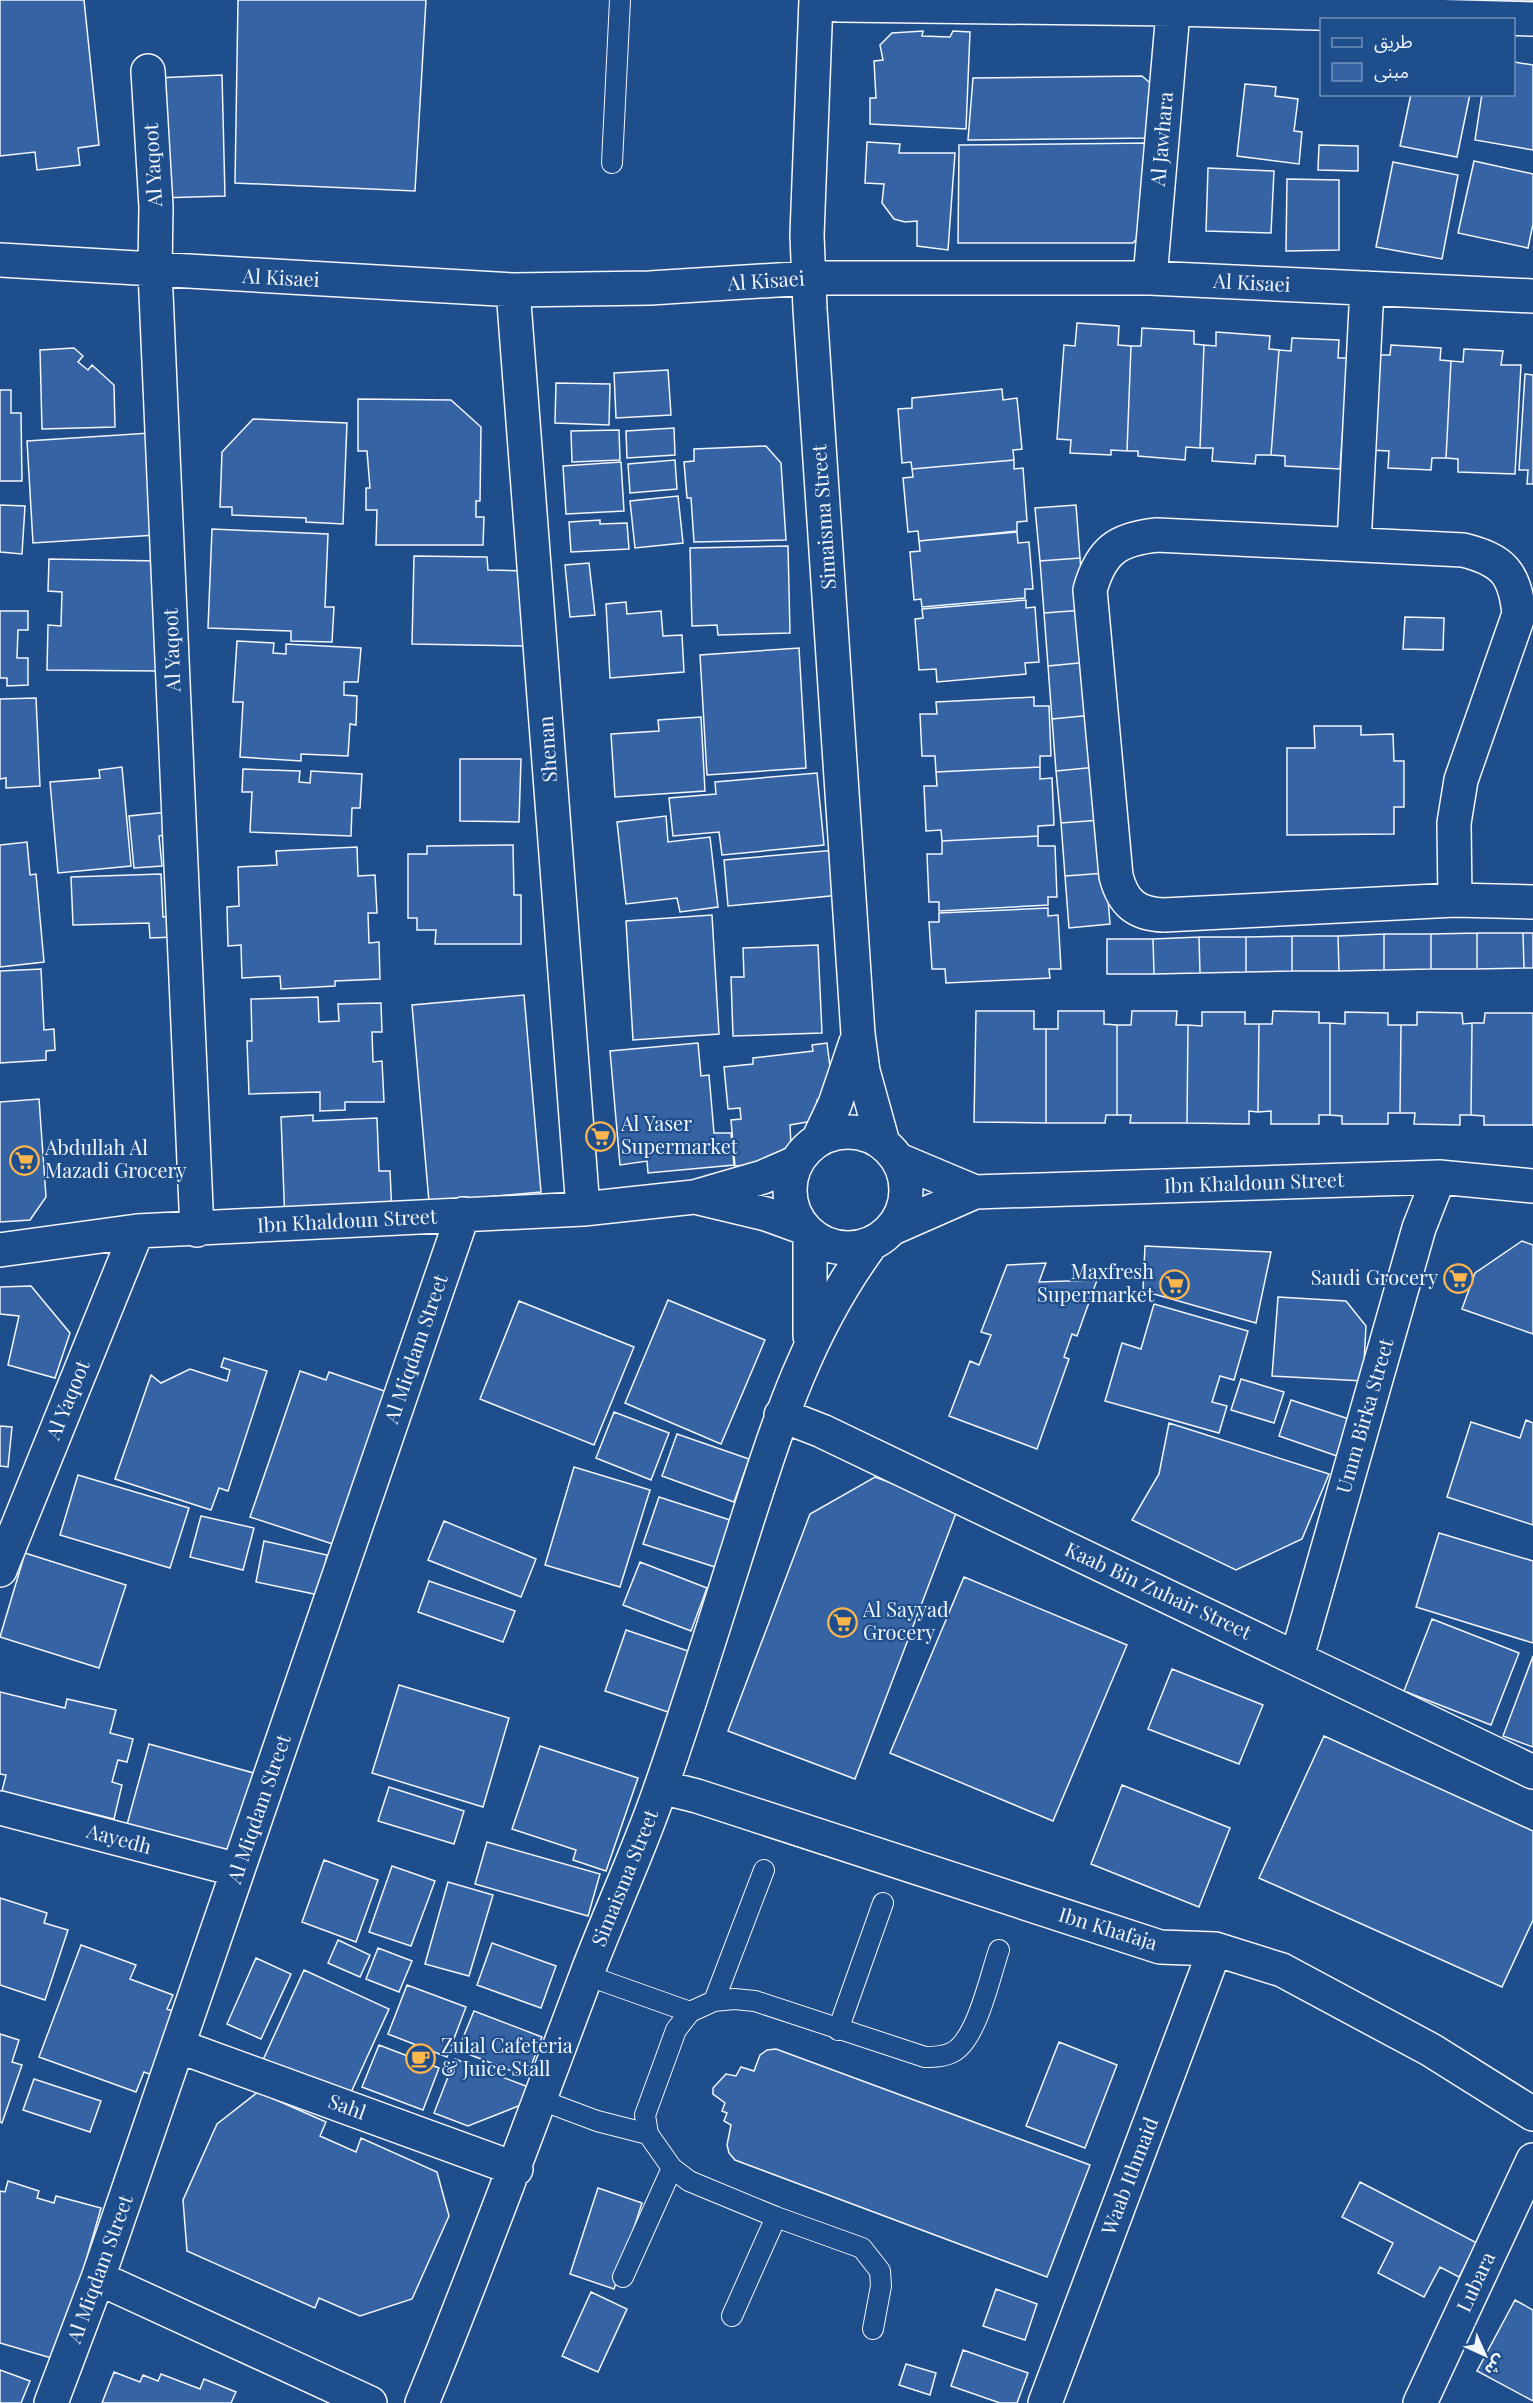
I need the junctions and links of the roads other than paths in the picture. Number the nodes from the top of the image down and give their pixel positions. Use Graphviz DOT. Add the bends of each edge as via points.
graph roads {
  1 [pos="620,0"];
  2 [pos="816,1"];
  3 [pos="1174,4"];
  4 [pos="1509,18"];
  5 [pos="1515,18"];
  6 [pos="1533,19"];
  7 [pos="148,71"];
  8 [pos="612,163"];
  9 [pos="0,260"];
  10 [pos="155,271"];
  11 [pos="809,278"];
  12 [pos="1150,278"];
  13 [pos="1367,288"];
  14 [pos="513,290"];
  15 [pos="1533,296"];
  16 [pos="1354,544"];
  17 [pos="1455,900"];
  18 [pos="1533,902"];
  19 [pos="858,1034"];
  20 [pos="819,1138"];
  21 [pos="891,1152"];
  22 [pos="795,1163"];
  23 [pos="1439,1177"];
  24 [pos="1533,1186"];
  25 [pos="975,1192"];
  26 [pos="694,1197"];
  27 [pos="583,1209"];
  28 [pos="463,1214"];
  29 [pos="196,1230"];
  30 [pos="137,1231"];
  31 [pos="806,1231"];
  32 [pos="882,1235"];
  33 [pos="0,1250"];
  34 [pos="809,1346"];
  35 [pos="781,1415"];
  36 [pos="2,1561"];
  37 [pos="1297,1657"];
  38 [pos="1533,1772"];
  39 [pos="661,1787"];
  40 [pos="0,1808"];
  41 [pos="238,1870"];
  42 [pos="764,1870"];
  43 [pos="884,1903"];
  44 [pos="1215,1949"];
  45 [pos="999,1950"];
  46 [pos="586,1975"];
  47 [pos="714,2001"];
  48 [pos="690,2012"];
  49 [pos="838,2030"];
  50 [pos="178,2046"];
  51 [pos="541,2100"];
  52 [pos="1533,2114"];
  53 [pos="648,2134"];
  54 [pos="1533,2160"];
  55 [pos="672,2168"];
  56 [pos="516,2169"];
  57 [pos="776,2217"];
  58 [pos="623,2277"];
  59 [pos="98,2278"];
  60 [pos="732,2316"];
  61 [pos="873,2329"];
  62 [pos="51,2403"];
  63 [pos="370,2403"];
  64 [pos="422,2403"];
  65 [pos="1046,2403"];
  66 [pos="1420,2403"];
  1 -- 8 [label="lane"];
  2 -- 3 [label="street" via="840,5"];
  2 -- 11 [label="street, Simaisma Street" via="807,235"];
  3 -- 4 [label="street"];
  3 -- 12 [label="street, Al Jawhara"];
  5 -- 6 [label="street"];
  7 -- 10 [label="street, Al Yaqoot" via="156,207"];
  9 -- 10 [label="street, Al Kisaei"];
  10 -- 14 [label="street, Al Kisaei"];
  10 -- 29 [label="street, Al Yaqoot"];
  11 -- 12 [label="street, Al Kisaei"];
  11 -- 14 [label="street, Al Kisaei" via="650,288"];
  11 -- 19 [label="street, Simaisma Street"];
  12 -- 13 [label="street, Al Kisaei"];
  13 -- 15 [label="street, Al Kisaei"];
  13 -- 16 [label="street"];
  14 -- 27 [label="street, Shenan"];
  16 -- 17 [label="street" via="1463,550 1486,556 1506,570 1517,590 1520,614 1456,802"];
  16 -- 17 [label="street" via="1133,537 1112,549 1096,567 1090,590 1120,894 1131,906 1147,914"];
  17 -- 18 [label="street"];
  19 -- 20 [label="street, Simaisma Street" via="835,1104"];
  19 -- 21 [label="street, Simaisma Street" via="863,1071"];
  20 -- 21 [label="street" via="841,1131 863,1132"];
  20 -- 22 [label="street"];
  21 -- 25 [label="street, Ibn Khaldoun Street"];
  21 -- 32 [label="street" via="906,1182 904,1206"];
  22 -- 26 [label="street, Ibn Khaldoun Street"];
  22 -- 31 [label="street" via="789,1184 791,1207"];
  23 -- 24 [label="street, Ibn Khaldoun Street"];
  23 -- 25 [label="street, Ibn Khaldoun Street"];
  23 -- 37 [label="street, Umm Birka Street" via="1419,1228"];
  25 -- 32 [label="street, Ibn Khaldoun Street"];
  26 -- 27 [label="street, Ibn Khaldoun Street"];
  26 -- 31 [label="street, Ibn Khaldoun Street" via="740,1206"];
  27 -- 28 [label="street, Ibn Khaldoun Street"];
  28 -- 29 [label="street, Ibn Khaldoun Street"];
  28 -- 41 [label="street, Al Miqdam Street"];
  29 -- 30 [label="street, Ibn Khaldoun Street"];
  30 -- 33 [label="street, Ibn Khaldoun Street"];
  30 -- 36 [label="street, Al Yaqoot"];
  31 -- 32 [label="street" via="829,1246 851,1248"];
  31 -- 34 [label="street, Simaisma Street" via="812,1310"];
  32 -- 34 [label="street, Simaisma Street" via="848,1275"];
  34 -- 35 [label="street, Simaisma Street"];
  35 -- 37 [label="street, Kaab Bin Zuhair Street"];
  35 -- 39 [label="street, Simaisma Street"];
  37 -- 38 [label="street, Kaab Bin Zuhair Street"];
  39 -- 44 [label="street, Ibn Khafaja" via="1160,1947"];
  39 -- 46 [label="street, Simaisma Street"];
  40 -- 41 [label="street, Aayedh"];
  41 -- 50 [label="street, Al Miqdam Street"];
  42 -- 47 [label="lane"];
  43 -- 49 [label="lane"];
  44 -- 52 [label="street, Ibn Khafaja" via="1282,1970 1431,2050"];
  44 -- 65 [label="street, Waab Ithmaid"];
  45 -- 49 [label="lane" via="973,2027 954,2052 925,2057"];
  46 -- 48 [label="lane"];
  46 -- 51 [label="street, Simaisma Street"];
  47 -- 48 [label="lane"];
  47 -- 49 [label="lane" via="755,2001"];
  48 -- 53 [label="lane" via="676,2030 645,2115"];
  50 -- 56 [label="street, Sahl"];
  50 -- 59 [label="street, Al Miqdam Street"];
  51 -- 53 [label="lane" via="597,2121"];
  51 -- 56 [label="street, Simaisma Street"];
  53 -- 55 [label="lane"];
  54 -- 66 [label="street, Lubara"];
  55 -- 57 [label="lane" via="689,2181"];
  55 -- 58 [label="lane"];
  56 -- 64 [label="street, Simaisma Street"];
  57 -- 60 [label="lane"];
  57 -- 61 [label="lane" via="849,2242 872,2259 880,2271 881,2286"];
  59 -- 62 [label="street, Al Miqdam Street"];
  59 -- 63 [label="street"];
}
